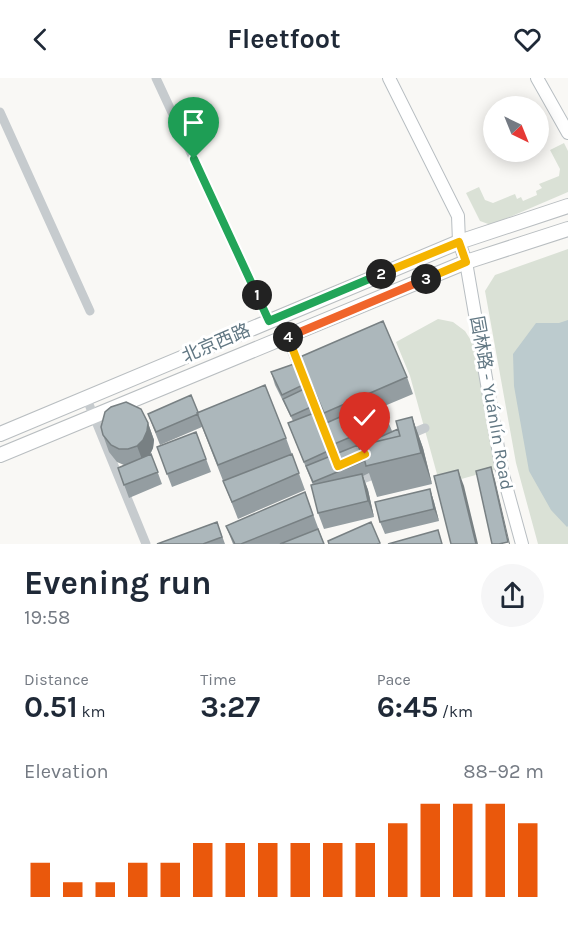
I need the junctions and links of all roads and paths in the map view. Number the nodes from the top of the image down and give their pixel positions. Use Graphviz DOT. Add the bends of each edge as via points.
graph roads {
  1 [pos="156,78"];
  2 [pos="389,78"];
  3 [pos="537,78"];
  4 [pos="0,112"];
  5 [pos="568,133"];
  6 [pos="568,206"];
  7 [pos="568,229"];
  8 [pos="459,242"];
  9 [pos="466,262"];
  10 [pos="90,311"];
  11 [pos="269,321"];
  12 [pos="286,337"];
  13 [pos="86,397"];
  14 [pos="94,417"];
  15 [pos="425,428"];
  16 [pos="0,434"];
  17 [pos="398,439"];
  18 [pos="0,455"];
  19 [pos="369,465"];
  20 [pos="338,466"];
  21 [pos="393,468"];
  22 [pos="374,475"];
  23 [pos="339,488"];
  24 [pos="146,544"];
  25 [pos="522,544"];
  1 -- 11 [label="street"];
  2 -- 8 [label="street, 园林路 - Yuánlín Road" via="458,216"];
  3 -- 5 [label="street"];
  4 -- 10 [label="street"];
  6 -- 8 [label="main road, 北京西路"];
  7 -- 9 [label="main road, 北京西路"];
  8 -- 9 [label="street, 园林路 - Yuánlín Road"];
  8 -- 11 [label="main road, 北京西路"];
  9 -- 12 [label="main road, 北京西路"];
  9 -- 25 [label="street, 园林路 - Yuánlín Road" via="502,471"];
  11 -- 13 [label="main road, 北京西路"];
  12 -- 14 [label="main road, 北京西路"];
  12 -- 20 [label="street"];
  13 -- 14 [label="street"];
  13 -- 16 [label="main road, 北京西路"];
  14 -- 18 [label="main road, 北京西路"];
  14 -- 24 [label="street"];
  15 -- 17 [label="street"];
  19 -- 22 [label="street"];
  21 -- 22 [label="street"];
  22 -- 23 [label="street"];
}
